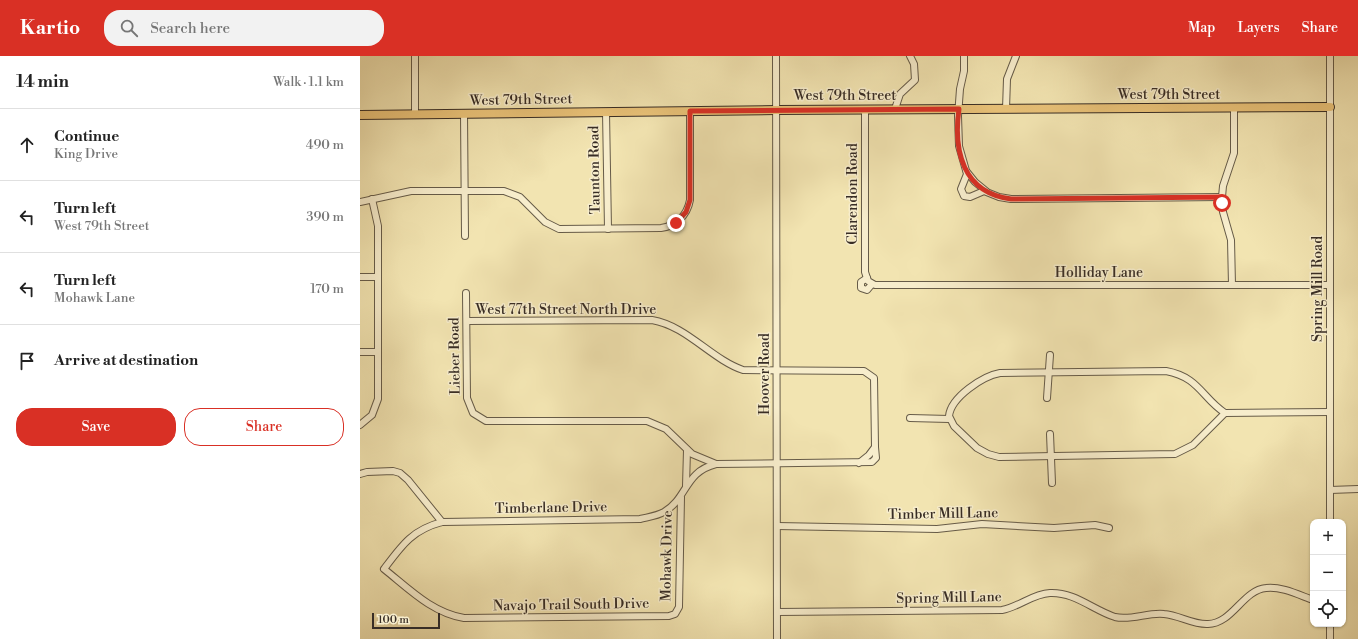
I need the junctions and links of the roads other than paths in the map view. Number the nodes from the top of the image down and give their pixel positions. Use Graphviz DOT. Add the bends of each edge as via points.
graph roads {
  1 [pos="415,56"];
  2 [pos="776,56"];
  3 [pos="910,56"];
  4 [pos="964,56"];
  5 [pos="1016,56"];
  6 [pos="1330,56"];
  7 [pos="1006,108"];
  8 [pos="1234,108"];
  9 [pos="1330,108"];
  10 [pos="865,109"];
  11 [pos="895,109"];
  12 [pos="959,109"];
  13 [pos="776,110"];
  14 [pos="690,111"];
  15 [pos="606,112"];
  16 [pos="415,114"];
  17 [pos="464,114"];
  18 [pos="360,115"];
  19 [pos="967,172"];
  20 [pos="465,191"];
  21 [pos="986,191"];
  22 [pos="1222,197"];
  23 [pos="372,199"];
  24 [pos="360,202"];
  25 [pos="608,229"];
  26 [pos="465,236"];
  27 [pos="360,277"];
  28 [pos="378,277"];
  29 [pos="869,281"];
  30 [pos="1232,285"];
  31 [pos="1330,285"];
  32 [pos="466,293"];
  33 [pos="467,321"];
  34 [pos="360,352"];
  35 [pos="378,352"];
  36 [pos="1050,355"];
  37 [pos="777,371"];
  38 [pos="1049,374"];
  39 [pos="1047,398"];
  40 [pos="1330,412"];
  41 [pos="1225,413"];
  42 [pos="910,418"];
  43 [pos="949,418"];
  44 [pos="360,425"];
  45 [pos="1050,434"];
  46 [pos="875,447"];
  47 [pos="687,450"];
  48 [pos="1051,456"];
  49 [pos="777,463"];
  50 [pos="859,463"];
  51 [pos="716,464"];
  52 [pos="360,474"];
  53 [pos="1052,483"];
  54 [pos="686,486"];
  55 [pos="1358,489"];
  56 [pos="1330,490"];
  57 [pos="681,497"];
  58 [pos="664,512"];
  59 [pos="1330,519"];
  60 [pos="679,520"];
  61 [pos="442,522"];
  62 [pos="777,526"];
  63 [pos="1108,528"];
  64 [pos="384,569"];
  65 [pos="1310,599"];
  66 [pos="777,612"];
  67 [pos="674,614"];
  68 [pos="1330,627"];
  69 [pos="777,639"];
  70 [pos="1330,639"];
  1 -- 16 [label="street"];
  2 -- 13 [label="street, Hoover Road"];
  3 -- 11 [label="street" via="914,62 915,79 900,94"];
  4 -- 12 [label="street"];
  5 -- 7 [label="street" via="1007,79"];
  6 -- 9 [label="street, Spring Mill Road"];
  7 -- 8 [label="main road, West 79th Street"];
  7 -- 12 [label="main road, West 79th Street"];
  8 -- 9 [label="main road, West 79th Street"];
  8 -- 22 [label="street" via="1234,155 1223,186"];
  9 -- 31 [label="street, Spring Mill Road"];
  10 -- 11 [label="main road, West 79th Street"];
  10 -- 13 [label="main road, West 79th Street"];
  10 -- 29 [label="street, Clarendon Road" via="865,270"];
  11 -- 12 [label="main road, West 79th Street"];
  12 -- 19 [label="street" via="960,152"];
  13 -- 14 [label="main road, West 79th Street"];
  13 -- 37 [label="street, Hoover Road"];
  14 -- 15 [label="main road, West 79th Street"];
  14 -- 25 [label="street" via="690,200 685,214 673,225 661,228"];
  15 -- 17 [label="main road, West 79th Street"];
  15 -- 25 [label="street, Taunton Road"];
  16 -- 17 [label="main road, West 79th Street"];
  16 -- 18 [label="main road, West 79th Street"];
  17 -- 20 [label="street"];
  19 -- 21 [label="street"];
  19 -- 21 [label="street" via="961,189 963,195 970,197"];
  20 -- 23 [label="street" via="411,191"];
  20 -- 25 [label="street" via="514,193 545,222 559,229"];
  20 -- 26 [label="street"];
  21 -- 22 [label="street" via="1011,199"];
  22 -- 30 [label="street" via="1223,212 1231,240"];
  23 -- 24 [label="street"];
  23 -- 28 [label="street" via="378,226"];
  27 -- 28 [label="street"];
  28 -- 35 [label="street"];
  29 -- 29 [label="street, Holliday Lane" via="862,281 861,288 866,290"];
  29 -- 30 [label="street, Holliday Lane" via="877,286"];
  30 -- 31 [label="street, Holliday Lane"];
  31 -- 40 [label="street, Spring Mill Road"];
  32 -- 33 [label="street, Lieber Road"];
  33 -- 37 [label="street, West 77th Street North Drive" via="659,321 672,326 737,368"];
  33 -- 47 [label="street, Lieber Road" via="467,398 476,416 492,422 647,421 666,429"];
  34 -- 35 [label="street"];
  35 -- 44 [label="street" via="377,403 372,415"];
  36 -- 38 [label="street"];
  37 -- 46 [label="street, West 77th Street North Drive" via="867,372 874,378"];
  37 -- 49 [label="street, Hoover Road"];
  38 -- 39 [label="street"];
  38 -- 41 [label="street" via="1174,372 1196,384"];
  38 -- 43 [label="street" via="1000,373 980,379 960,397 951,409"];
  40 -- 41 [label="street"];
  40 -- 56 [label="street, Spring Mill Road"];
  41 -- 48 [label="street" via="1193,445 1175,454"];
  42 -- 43 [label="street"];
  43 -- 48 [label="street" via="977,448 988,454 999,457"];
  45 -- 48 [label="street"];
  46 -- 50 [label="street"];
  46 -- 50 [label="street" via="875,460"];
  47 -- 51 [label="street" via="697,458"];
  47 -- 54 [label="street"];
  48 -- 53 [label="street"];
  49 -- 50 [label="street"];
  49 -- 51 [label="street"];
  49 -- 62 [label="street, Hoover Road"];
  51 -- 54 [label="street, Timberlane Drive" via="697,473"];
  52 -- 61 [label="street" via="393,471 400,473"];
  54 -- 57 [label="street, Timberlane Drive"];
  55 -- 56 [label="street"];
  56 -- 59 [label="street, Spring Mill Road"];
  57 -- 58 [label="street, Timberlane Drive"];
  57 -- 60 [label="street, Mohawk Drive"];
  58 -- 60 [label="street" via="672,513"];
  58 -- 61 [label="street, Timberlane Drive" via="640,519"];
  60 -- 67 [label="street, Mohawk Drive" via="679,607"];
  61 -- 64 [label="street, Timberlane Drive" via="428,526 409,538"];
  62 -- 63 [label="street, Timber Mill Lane" via="936,529 982,524 1054,528 1095,525"];
  62 -- 66 [label="street, Hoover Road"];
  64 -- 67 [label="street, Navajo Trail South Drive" via="436,609 468,618"];
  65 -- 66 [label="street, Spring Mill Lane" via="1275,588 1264,588 1256,591 1220,621 1210,625 1164,614 1120,618 1071,596 1056,593 1036,596 1015,607 1002,610"];
  66 -- 69 [label="street, Hoover Road"];
  68 -- 70 [label="street"];
}
